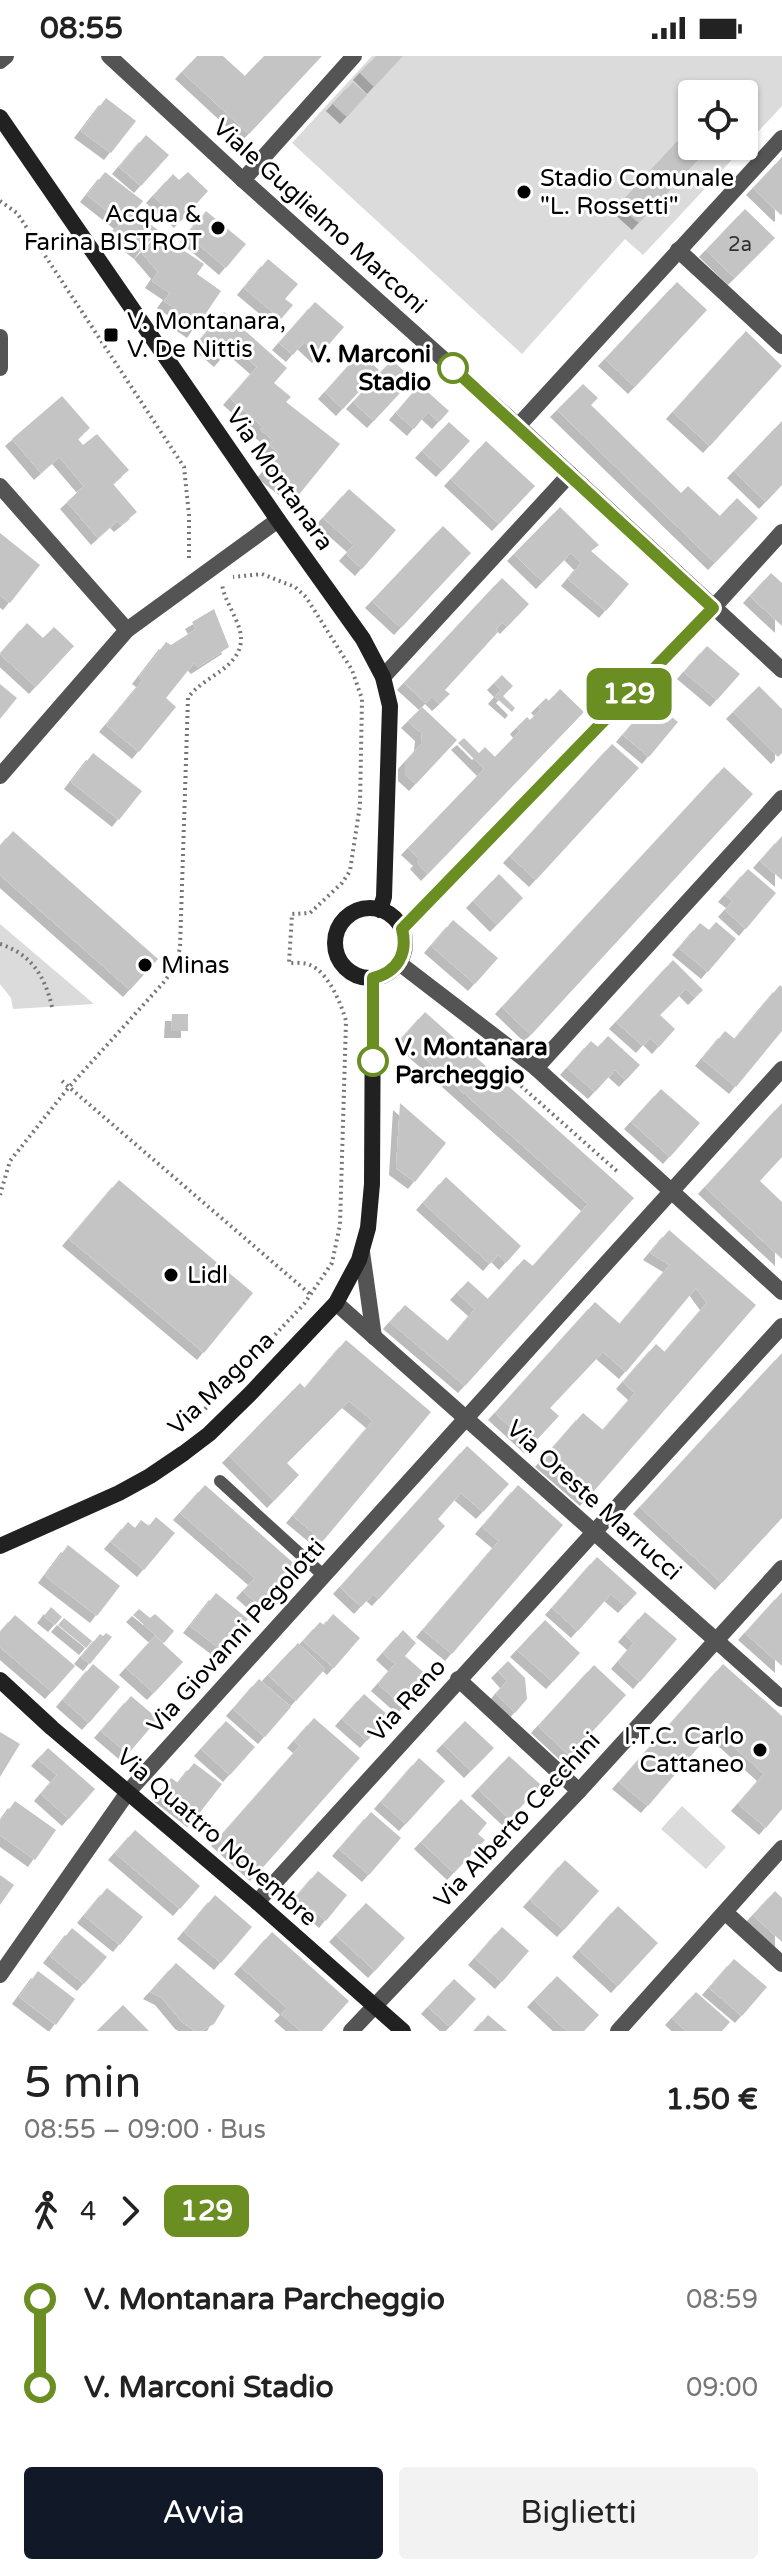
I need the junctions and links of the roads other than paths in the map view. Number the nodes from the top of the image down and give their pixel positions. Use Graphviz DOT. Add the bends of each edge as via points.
graph roads {
  1 [pos="6,56"];
  2 [pos="109,56"];
  3 [pos="354,56"];
  4 [pos="0,61"];
  5 [pos="0,117"];
  6 [pos="782,138"];
  7 [pos="243,180"];
  8 [pos="678,250"];
  9 [pos="0,337"];
  10 [pos="782,346"];
  11 [pos="0,368"];
  12 [pos="518,426"];
  13 [pos="570,474"];
  14 [pos="0,486"];
  15 [pos="278,520"];
  16 [pos="782,532"];
  17 [pos="713,608"];
  18 [pos="127,630"];
  19 [pos="782,670"];
  20 [pos="383,677"];
  21 [pos="0,776"];
  22 [pos="782,798"];
  23 [pos="380,910"];
  24 [pos="402,929"];
  25 [pos="399,963"];
  26 [pos="373,978"];
  27 [pos="536,1068"];
  28 [pos="782,1069"];
  29 [pos="670,1191"];
  30 [pos="362,1252"];
  31 [pos="782,1292"];
  32 [pos="336,1303"];
  33 [pos="782,1326"];
  34 [pos="374,1337"];
  35 [pos="464,1417"];
  36 [pos="220,1481"];
  37 [pos="595,1534"];
  38 [pos="0,1546"];
  39 [pos="782,1568"];
  40 [pos="323,1575"];
  41 [pos="716,1641"];
  42 [pos="458,1679"];
  43 [pos="0,1680"];
  44 [pos="782,1699"];
  45 [pos="579,1791"];
  46 [pos="128,1792"];
  47 [pos="782,1848"];
  48 [pos="257,1902"];
  49 [pos="726,1913"];
  50 [pos="782,1964"];
  51 [pos="0,1975"];
  52 [pos="375,2007"];
  53 [pos="351,2031"];
  54 [pos="403,2031"];
  55 [pos="618,2031"];
  1 -- 4 [label="street"];
  2 -- 7 [label="street, Viale Guglielmo Marconi"];
  3 -- 7 [label="street"];
  5 -- 15 [label="main road, Via Montanara"];
  6 -- 8 [label="street"];
  7 -- 12 [label="street, Viale Guglielmo Marconi"];
  8 -- 10 [label="street"];
  8 -- 12 [label="street"];
  9 -- 11 [label="street"];
  12 -- 13 [label="street, Viale Guglielmo Marconi"];
  13 -- 17 [label="street, Viale Guglielmo Marconi"];
  13 -- 20 [label="street"];
  14 -- 18 [label="street"];
  15 -- 18 [label="street"];
  15 -- 20 [label="main road, Via Montanara" via="363,639"];
  16 -- 17 [label="street"];
  17 -- 19 [label="street, Viale Guglielmo Marconi"];
  17 -- 24 [label="street"];
  18 -- 21 [label="street"];
  20 -- 23 [label="main road, Via Montanara" via="390,706"];
  22 -- 27 [label="street"];
  23 -- 24 [label="main road"];
  23 -- 26 [label="main road" via="357,910 336,936 344,966"];
  24 -- 25 [label="main road" via="405,941"];
  25 -- 26 [label="main road"];
  25 -- 27 [label="street"];
  26 -- 30 [label="main road" via="372,1184"];
  27 -- 29 [label="street"];
  28 -- 29 [label="street, Via Giovanni Pegolotti"];
  29 -- 31 [label="street"];
  29 -- 35 [label="street, Via Giovanni Pegolotti"];
  30 -- 32 [label="main road"];
  30 -- 34 [label="street"];
  32 -- 34 [label="street, Via Oreste Marrucci"];
  32 -- 38 [label="main road, Via Magona" via="250,1394 184,1453 119,1493"];
  33 -- 37 [label="street, Via Reno"];
  34 -- 35 [label="street, Via Oreste Marrucci"];
  35 -- 37 [label="street, Via Oreste Marrucci"];
  35 -- 40 [label="street, Via Giovanni Pegolotti"];
  36 -- 40 [label="lane"];
  37 -- 41 [label="street, Via Oreste Marrucci"];
  37 -- 42 [label="street, Via Reno"];
  39 -- 41 [label="street, Via Alberto Cecchini"];
  40 -- 46 [label="street, Via Giovanni Pegolotti"];
  41 -- 44 [label="street, Via Oreste Marrucci"];
  41 -- 45 [label="street, Via Alberto Cecchini"];
  42 -- 45 [label="street"];
  42 -- 48 [label="street, Via Reno"];
  43 -- 46 [label="main road, Via Quattro Novembre"];
  45 -- 52 [label="street, Via Alberto Cecchini"];
  46 -- 48 [label="main road, Via Quattro Novembre"];
  46 -- 51 [label="street, Via Giovanni Pegolotti"];
  47 -- 49 [label="street"];
  48 -- 52 [label="main road, Via Quattro Novembre"];
  49 -- 50 [label="street"];
  49 -- 55 [label="street"];
  52 -- 53 [label="street, Via Alberto Cecchini"];
  52 -- 54 [label="main road, Via Quattro Novembre"];
}
